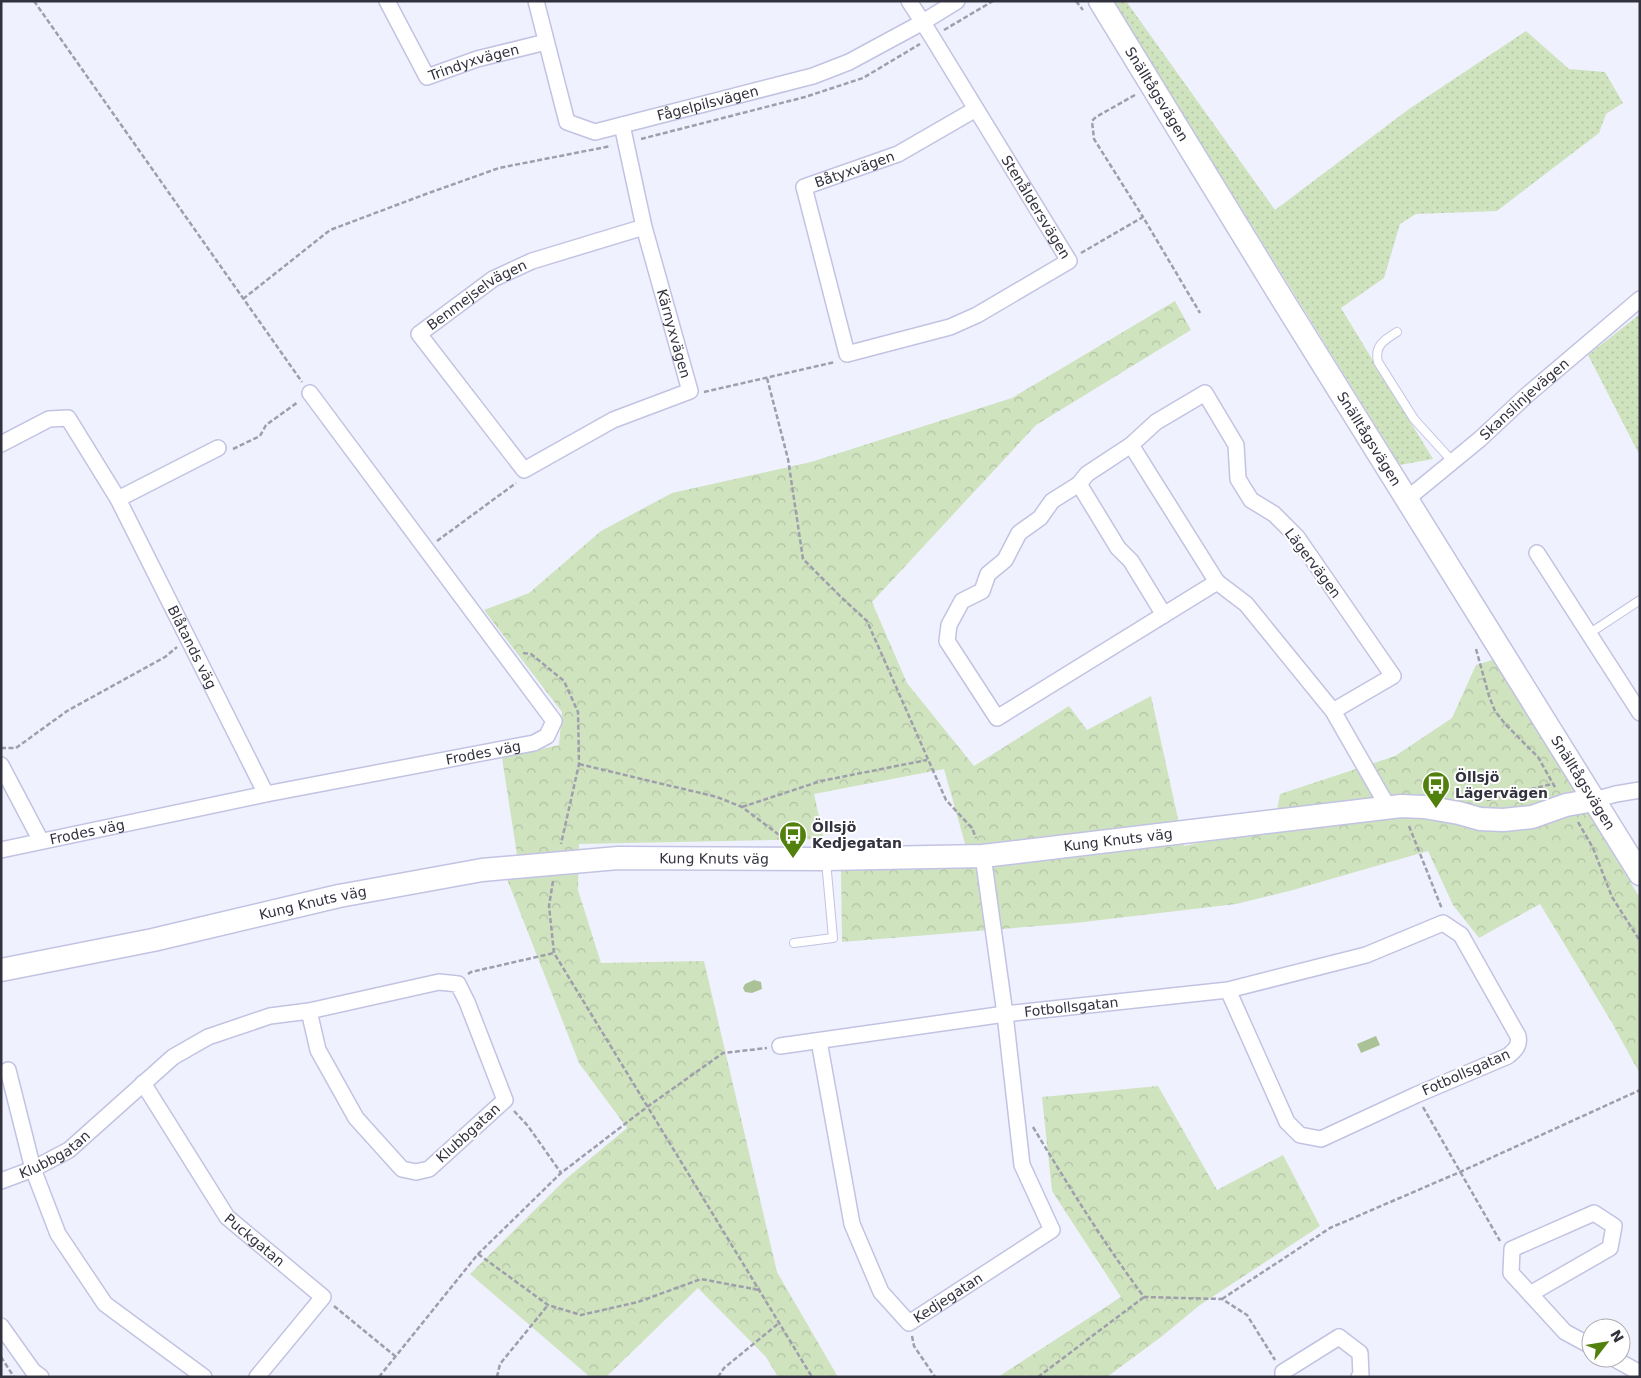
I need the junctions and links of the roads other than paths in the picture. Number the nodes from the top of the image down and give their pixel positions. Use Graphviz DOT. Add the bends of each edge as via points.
graph roads {
  1 [pos="387,1"];
  2 [pos="536,1"];
  3 [pos="909,1"];
  4 [pos="957,1"];
  5 [pos="1094,9"];
  6 [pos="923,22"];
  7 [pos="546,42"];
  8 [pos="976,109"];
  9 [pos="622,125"];
  10 [pos="644,227"];
  11 [pos="1640,299"];
  12 [pos="1397,332"];
  13 [pos="847,354"];
  14 [pos="310,392"];
  15 [pos="1,444"];
  16 [pos="1131,445"];
  17 [pos="218,448"];
  18 [pos="1453,462"];
  19 [pos="524,470"];
  20 [pos="1079,484"];
  21 [pos="118,499"];
  22 [pos="1407,499"];
  23 [pos="1536,553"];
  24 [pos="1217,582"];
  25 [pos="1640,600"];
  26 [pos="1164,615"];
  27 [pos="1590,633"];
  28 [pos="1333,711"];
  29 [pos="1640,713"];
  30 [pos="1,765"];
  31 [pos="1640,790"];
  32 [pos="266,794"];
  33 [pos="1594,800"];
  34 [pos="1394,807"];
  35 [pos="41,841"];
  36 [pos="1,850"];
  37 [pos="982,856"];
  38 [pos="826,858"];
  39 [pos="1640,874"];
  40 [pos="794,944"];
  41 [pos="1,970"];
  42 [pos="1228,990"];
  43 [pos="309,1010"];
  44 [pos="1005,1014"];
  45 [pos="819,1041"];
  46 [pos="780,1046"];
  47 [pos="8,1070"];
  48 [pos="143,1083"];
  49 [pos="34,1170"];
  50 [pos="1,1181"];
  51 [pos="1530,1294"];
  52 [pos="1,1326"];
  53 [pos="1581,1341"];
  54 [pos="1283,1374"];
  55 [pos="33,1375"];
  56 [pos="204,1377"];
  57 [pos="257,1377"];
  58 [pos="1359,1377"];
  1 -- 7 [label="street, Trindyxvägen" via="427,77 477,59"];
  2 -- 7 [label="street, Fågelpilsvägen"];
  3 -- 6 [label="street, Stenåldersvägen"];
  4 -- 6 [label="street, Fågelpilsvägen"];
  5 -- 22 [label="street, Snälltågsvägen"];
  6 -- 8 [label="street, Stenåldersvägen"];
  6 -- 9 [label="street, Fågelpilsvägen" via="849,62 813,76"];
  7 -- 9 [label="street, Fågelpilsvägen" via="567,122 595,132"];
  8 -- 13 [label="street, Båtyxvägen" via="898,154 804,187"];
  8 -- 13 [label="street, Stenåldersvägen" via="1069,260 977,315 950,327"];
  9 -- 10 [label="street, Kärnyxvägen"];
  10 -- 19 [label="street, Kärnyxvägen" via="690,391 613,420"];
  10 -- 19 [label="street, Benmejselvägen" via="532,261 501,275 419,334"];
  11 -- 18 [label="street, Skanslinjevägen"];
  12 -- 18 [label="lane" via="1380,345 1378,362 1414,419"];
  14 -- 32 [label="street, Frodes väg" via="554,721 547,736 534,743"];
  15 -- 21 [label="street, Blåtands väg" via="49,418 68,418"];
  16 -- 20 [label="street, Lägervägen" via="1087,474"];
  16 -- 24 [label="street"];
  16 -- 28 [label="street, Lägervägen" via="1156,422 1205,393 1236,445 1238,478 1251,500 1274,514 1296,537 1393,676"];
  17 -- 21 [label="street"];
  18 -- 22 [label="street, Skanslinjevägen"];
  20 -- 26 [label="street"];
  20 -- 26 [label="street, Lägervägen" via="1052,501 1040,518 1019,533 1005,560 988,574 982,591 962,601 949,625 947,641 997,718"];
  21 -- 32 [label="street, Blåtands väg"];
  22 -- 33 [label="street, Snälltågsvägen"];
  23 -- 27 [label="street"];
  24 -- 26 [label="street, Lägervägen"];
  24 -- 28 [label="street" via="1246,604"];
  25 -- 27 [label="lane"];
  27 -- 29 [label="street"];
  28 -- 34 [label="street"];
  30 -- 35 [label="street"];
  31 -- 33 [label="street, Kung Knuts väg"];
  32 -- 35 [label="street, Frodes väg"];
  33 -- 34 [label="street, Kung Knuts väg" via="1566,805 1532,817 1504,820 1480,819 1424,806"];
  33 -- 39 [label="street, Snälltågsvägen"];
  34 -- 37 [label="street, Kung Knuts väg"];
  35 -- 36 [label="street, Frodes väg"];
  37 -- 38 [label="street, Kung Knuts väg"];
  37 -- 44 [label="street, Kedjegatan"];
  38 -- 40 [label="lane" via="833,938"];
  38 -- 41 [label="street, Kung Knuts väg" via="618,858 482,870 339,896 153,940"];
  42 -- 42 [label="street, Fotbollsgatan" via="1366,955 1443,923 1461,935 1519,1043 1508,1056 1321,1138 1300,1134 1287,1122"];
  42 -- 44 [label="street, Fotbollsgatan"];
  43 -- 43 [label="street, Klubbgatan" via="439,982 458,984 504,1100 429,1169 416,1172 402,1169 356,1118 318,1050"];
  43 -- 48 [label="street, Klubbgatan" via="270,1016 208,1037 173,1057"];
  44 -- 45 [label="street"];
  44 -- 45 [label="street, Kedjegatan" via="1022,1165 1052,1230 909,1323 881,1292 852,1224"];
  45 -- 46 [label="street"];
  47 -- 49 [label="street"];
  48 -- 49 [label="street, Klubbgatan" via="68,1150"];
  48 -- 57 [label="street, Puckgatan" via="227,1217 323,1297"];
  49 -- 50 [label="street, Klubbgatan"];
  49 -- 56 [label="street" via="58,1234 105,1304"];
  51 -- 51 [label="street" via="1511,1273 1512,1249 1594,1213 1614,1226 1610,1248"];
  51 -- 53 [label="street" via="1565,1332"];
  52 -- 55 [label="street"];
  54 -- 58 [label="street" via="1339,1337 1360,1353"];
}
